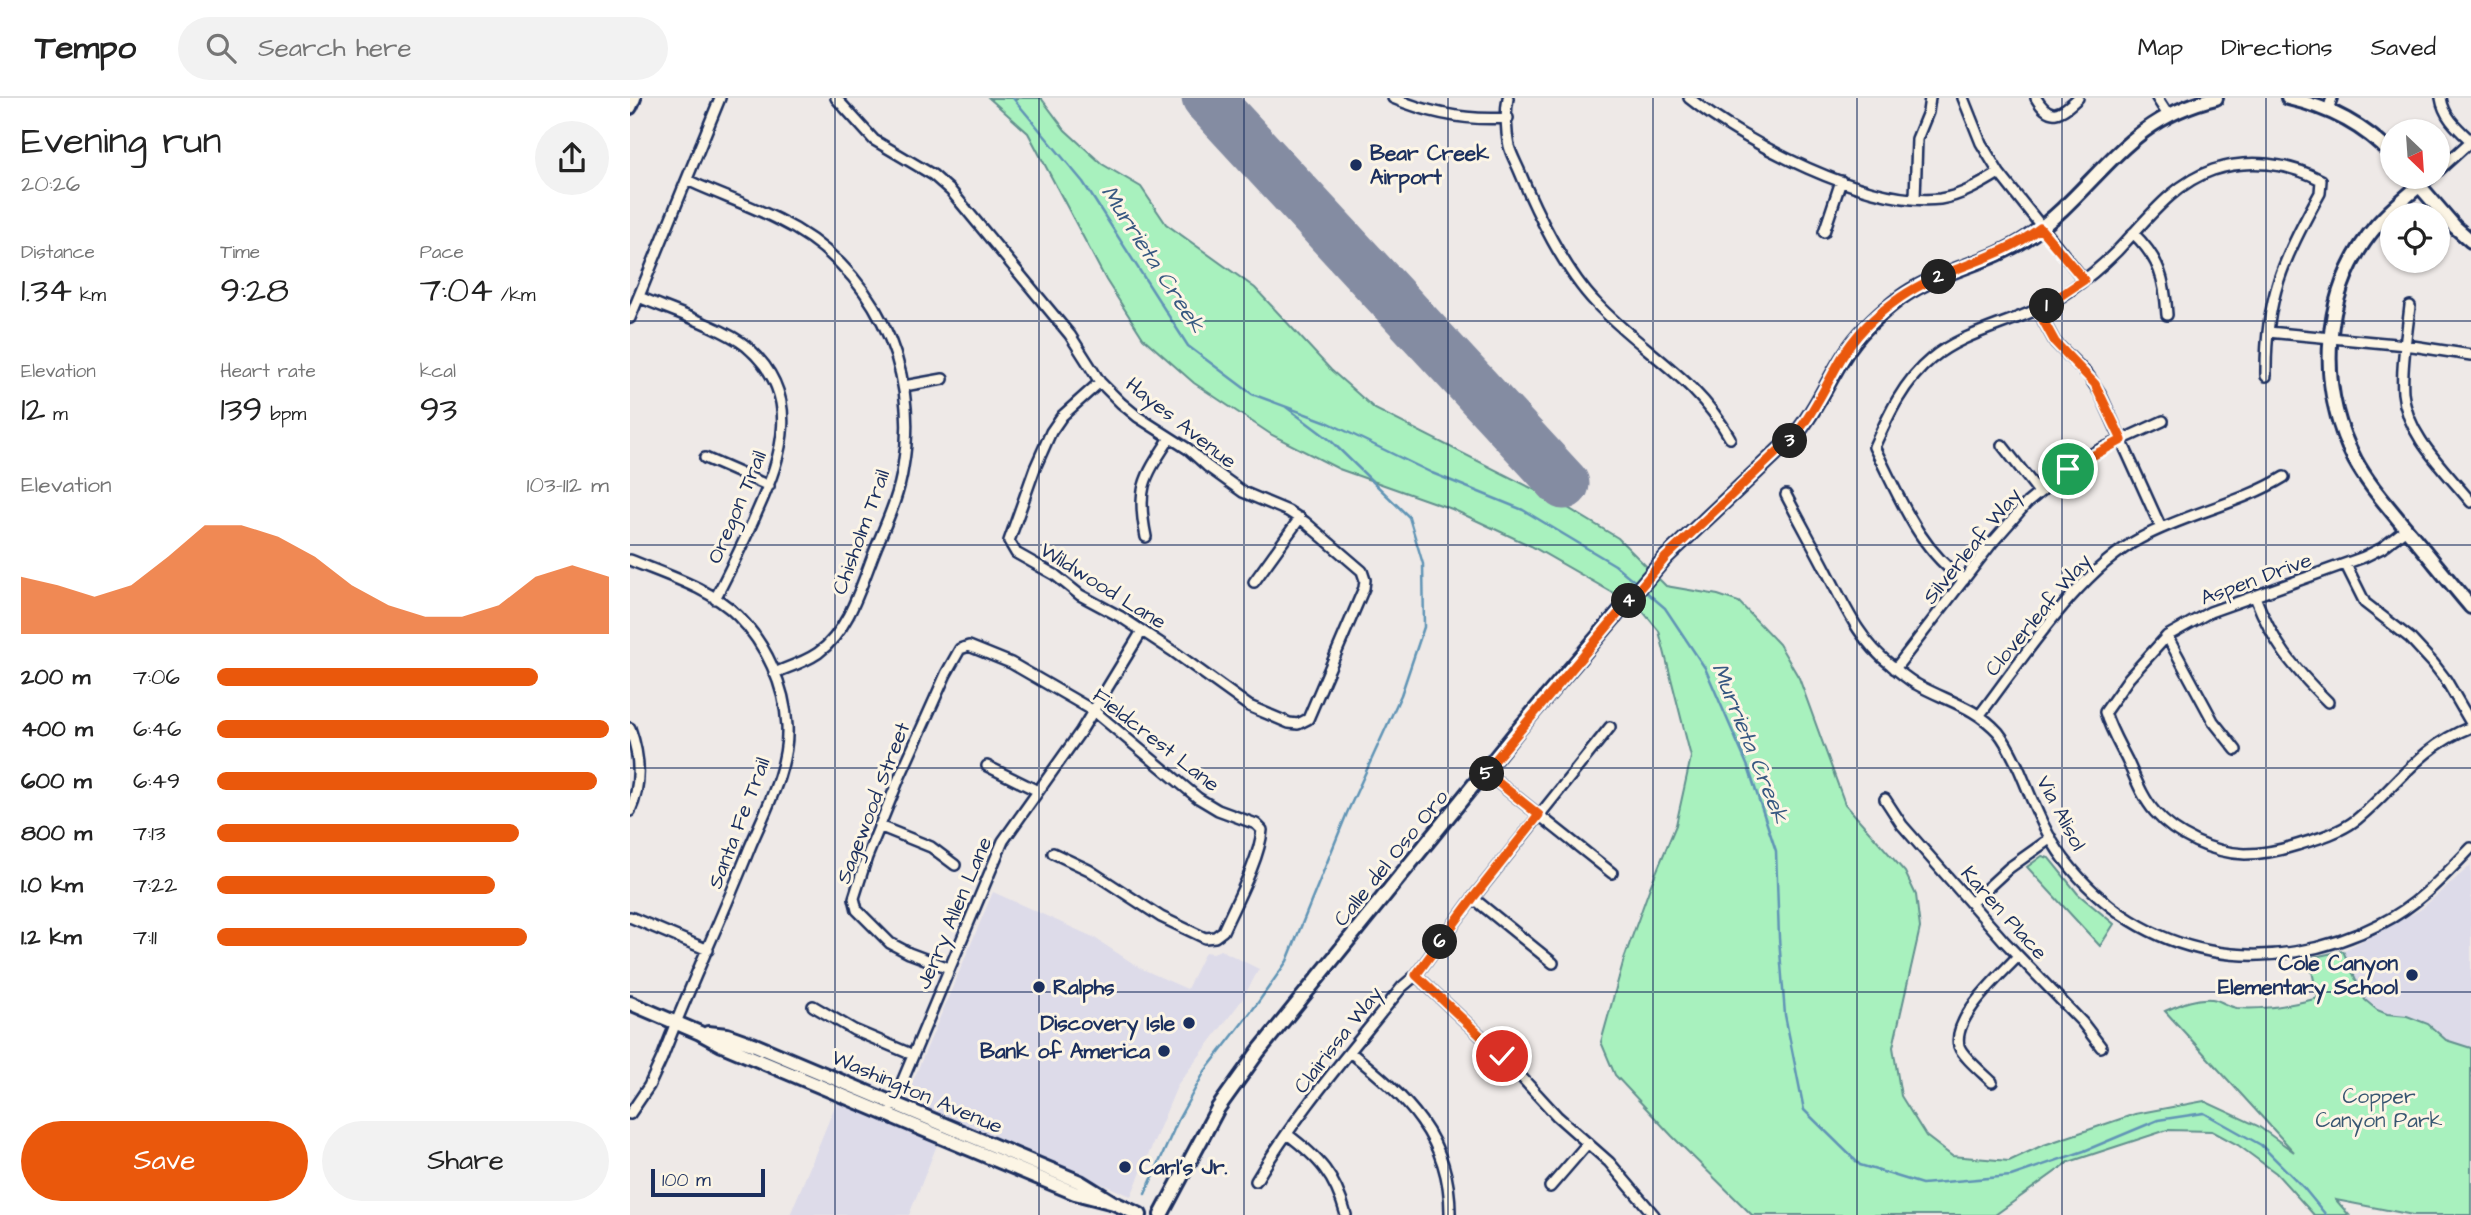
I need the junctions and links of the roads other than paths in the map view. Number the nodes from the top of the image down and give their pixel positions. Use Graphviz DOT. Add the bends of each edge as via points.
graph roads {
  1 [pos="634,98"];
  2 [pos="720,98"];
  3 [pos="836,98"];
  4 [pos="1393,98"];
  5 [pos="1508,98"];
  6 [pos="1689,98"];
  7 [pos="1930,98"];
  8 [pos="1963,98"];
  9 [pos="2036,98"];
  10 [pos="2078,98"];
  11 [pos="2157,98"];
  12 [pos="2216,98"];
  13 [pos="2288,98"];
  14 [pos="2441,98"];
  15 [pos="2330,104"];
  16 [pos="630,107"];
  17 [pos="2168,116"];
  18 [pos="1508,118"];
  19 [pos="2471,141"];
  20 [pos="2380,143"];
  21 [pos="2450,160"];
  22 [pos="1999,173"];
  23 [pos="687,180"];
  24 [pos="1841,181"];
  25 [pos="2412,189"];
  26 [pos="2428,189"];
  27 [pos="1915,198"];
  28 [pos="2040,228"];
  29 [pos="1824,232"];
  30 [pos="2133,233"];
  31 [pos="2471,242"];
  32 [pos="2084,280"];
  33 [pos="639,297"];
  34 [pos="2410,306"];
  35 [pos="2038,311"];
  36 [pos="2167,315"];
  37 [pos="630,318"];
  38 [pos="2267,332"];
  39 [pos="2329,339"];
  40 [pos="2406,345"];
  41 [pos="2471,355"];
  42 [pos="2266,376"];
  43 [pos="943,379"];
  44 [pos="1100,382"];
  45 [pos="904,386"];
  46 [pos="2163,421"];
  47 [pos="1170,438"];
  48 [pos="1730,438"];
  49 [pos="2122,440"];
  50 [pos="2002,444"];
  51 [pos="705,458"];
  52 [pos="2284,477"];
  53 [pos="769,486"];
  54 [pos="2039,492"];
  55 [pos="1786,495"];
  56 [pos="2471,502"];
  57 [pos="1300,518"];
  58 [pos="2161,528"];
  59 [pos="2406,529"];
  60 [pos="1146,537"];
  61 [pos="630,560"];
  62 [pos="2346,565"];
  63 [pos="1964,580"];
  64 [pos="1254,582"];
  65 [pos="2255,597"];
  66 [pos="715,599"];
  67 [pos="2471,607"];
  68 [pos="1142,631"];
  69 [pos="2167,636"];
  70 [pos="960,649"];
  71 [pos="1895,668"];
  72 [pos="774,673"];
  73 [pos="2328,702"];
  74 [pos="1094,711"];
  75 [pos="1979,716"];
  76 [pos="1308,719"];
  77 [pos="2471,725"];
  78 [pos="1610,727"];
  79 [pos="630,728"];
  80 [pos="2236,750"];
  81 [pos="987,766"];
  82 [pos="1485,772"];
  83 [pos="1038,791"];
  84 [pos="1885,799"];
  85 [pos="630,811"];
  86 [pos="1539,815"];
  87 [pos="879,826"];
  88 [pos="2051,838"];
  89 [pos="2471,848"];
  90 [pos="1052,853"];
  91 [pos="955,866"];
  92 [pos="1612,873"];
  93 [pos="1473,898"];
  94 [pos="1971,903"];
  95 [pos="630,918"];
  96 [pos="708,950"];
  97 [pos="2018,956"];
  98 [pos="1553,963"];
  99 [pos="949,968"];
  100 [pos="1416,975"];
  101 [pos="630,1003"];
  102 [pos="813,1006"];
  103 [pos="675,1023"];
  104 [pos="2101,1047"];
  105 [pos="1350,1052"];
  106 [pos="913,1055"];
  107 [pos="1992,1082"];
  108 [pos="890,1108"];
  109 [pos="630,1114"];
  110 [pos="931,1132"];
  111 [pos="1287,1134"];
  112 [pos="982,1141"];
  113 [pos="1588,1143"];
  114 [pos="984,1154"];
  115 [pos="1039,1164"];
  116 [pos="1256,1181"];
  117 [pos="1550,1187"];
  118 [pos="1114,1203"];
  119 [pos="1140,1215"];
  120 [pos="1161,1215"];
  121 [pos="1346,1215"];
  122 [pos="1450,1215"];
  123 [pos="1654,1215"];
  1 -- 16 [label="main road"];
  2 -- 23 [label="street"];
  3 -- 44 [label="street, Hayes Avenue" via="874,140 933,175 950,191 1070,335"];
  4 -- 18 [label="street" via="1441,116"];
  5 -- 18 [label="street"];
  6 -- 24 [label="street" via="1756,144"];
  7 -- 27 [label="street" via="1917,139"];
  8 -- 22 [label="street"];
  9 -- 10 [label="street" via="2051,114"];
  11 -- 17 [label="street"];
  12 -- 17 [label="main road, Calle del Oso Oro"];
  13 -- 15 [label="main road"];
  14 -- 19 [label="street" via="2446,114"];
  15 -- 20 [label="main road"];
  17 -- 28 [label="main road, Calle del Oso Oro" via="2116,152"];
  18 -- 48 [label="street" via="1509,147 1578,283 1677,373 1717,415"];
  19 -- 21 [label="street"];
  22 -- 27 [label="street" via="1962,193 1940,199"];
  22 -- 28 [label="street"];
  23 -- 33 [label="street"];
  23 -- 45 [label="street, Chisholm Trail" via="780,220 852,274 885,327"];
  24 -- 27 [label="street"];
  24 -- 29 [label="street"];
  25 -- 39 [label="main road" via="2377,225 2355,257"];
  26 -- 31 [label="main road"];
  28 -- 32 [label="street"];
  28 -- 82 [label="main road, Calle del Oso Oro" via="2010,248 1924,284 1866,328 1842,357 1797,433 1666,557"];
  30 -- 32 [label="street"];
  30 -- 36 [label="street" via="2160,271"];
  30 -- 38 [label="street" via="2179,188 2216,169 2242,163 2273,164 2321,180 2320,193 2274,290"];
  32 -- 35 [label="street"];
  33 -- 37 [label="street"];
  33 -- 53 [label="street, Oregon Trail" via="724,333 745,345 761,362 781,404 784,424"];
  34 -- 40 [label="street"];
  35 -- 49 [label="street" via="2055,342 2095,384"];
  35 -- 63 [label="street" via="1959,342 1931,359 1906,386 1874,447 1926,546"];
  38 -- 39 [label="street"];
  38 -- 42 [label="street"];
  39 -- 40 [label="street"];
  39 -- 59 [label="main road" via="2332,394 2343,434 2367,479"];
  40 -- 41 [label="street"];
  40 -- 56 [label="street" via="2403,392 2413,426"];
  43 -- 45 [label="street"];
  44 -- 47 [label="street, Hayes Avenue"];
  44 -- 68 [label="street, Wildwood Lane" via="1051,432 1009,541 1016,553"];
  45 -- 72 [label="street, Chisholm Trail" via="907,438 896,499 854,602 844,623 819,652"];
  46 -- 49 [label="street, Silverleaf Way"];
  47 -- 57 [label="street, Hayes Avenue" via="1243,492"];
  47 -- 60 [label="street" via="1142,487"];
  49 -- 54 [label="street, Silverleaf Way" via="2068,469"];
  49 -- 58 [label="street"];
  50 -- 54 [label="street"];
  51 -- 53 [label="street"];
  52 -- 58 [label="street, Cloverleaf Way" via="2261,491"];
  53 -- 66 [label="street, Oregon Trail"];
  54 -- 63 [label="street, Silverleaf Way"];
  55 -- 71 [label="street, Via Alisol" via="1854,625"];
  57 -- 64 [label="street"];
  57 -- 76 [label="street, Hayes Avenue" via="1350,558 1365,580"];
  58 -- 75 [label="street, Cloverleaf Way" via="2128,545 2089,577"];
  59 -- 62 [label="street, Aspen Drive" via="2382,548"];
  59 -- 67 [label="main road"];
  61 -- 66 [label="street, Santa Fe Trail"];
  62 -- 65 [label="street, Aspen Drive"];
  62 -- 77 [label="street" via="2365,603 2410,638 2433,663"];
  63 -- 71 [label="street, Silverleaf Way"];
  65 -- 69 [label="street, Aspen Drive" via="2210,612"];
  65 -- 73 [label="street" via="2279,648"];
  66 -- 72 [label="street, Santa Fe Trail" via="755,636"];
  68 -- 74 [label="street, Jerry Allen Lane"];
  68 -- 76 [label="street, Wildwood Lane" via="1250,706 1289,723"];
  69 -- 77 [label="street, Aspen Drive" via="2105,712 2154,811 2190,839 2211,847 2244,854 2281,849 2342,828 2414,761"];
  69 -- 80 [label="street" via="2213,721"];
  70 -- 74 [label="street, Fieldcrest Lane" via="969,646 1011,663"];
  70 -- 87 [label="street, Sagewood Street"];
  71 -- 75 [label="street, Via Alisol"];
  72 -- 96 [label="street, Santa Fe Trail" via="787,727 779,777"];
  74 -- 83 [label="street, Jerry Allen Lane"];
  74 -- 90 [label="street, Fieldcrest Lane" via="1198,798 1256,824 1262,830 1261,839 1223,932 1205,938"];
  75 -- 88 [label="street, Via Alisol" via="2008,748"];
  78 -- 86 [label="street, Clairissa Way"];
  79 -- 85 [label="street" via="639,769"];
  81 -- 83 [label="street"];
  82 -- 86 [label="street"];
  82 -- 120 [label="main road, Calle del Oso Oro" via="1238,1079 1217,1108"];
  83 -- 99 [label="street, Jerry Allen Lane" via="1003,841"];
  84 -- 94 [label="street, Karen Place"];
  86 -- 92 [label="street"];
  86 -- 93 [label="street, Clairissa Way"];
  87 -- 91 [label="street" via="931,847"];
  87 -- 99 [label="street, Sagewood Street" via="854,898 857,910 890,943"];
  88 -- 89 [label="street, Via Alisol" via="2088,888 2158,937 2203,951 2258,956 2316,947 2383,923 2414,903"];
  88 -- 94 [label="street"];
  93 -- 98 [label="street"];
  93 -- 100 [label="street, Clairissa Way"];
  94 -- 97 [label="street, Karen Place"];
  95 -- 96 [label="street"];
  96 -- 103 [label="street, Santa Fe Trail"];
  97 -- 104 [label="street, Karen Place"];
  97 -- 107 [label="street" via="1974,1003 1959,1034 1962,1052"];
  99 -- 106 [label="street, Jerry Allen Lane"];
  100 -- 105 [label="street, Clairissa Way"];
  100 -- 113 [label="street"];
  101 -- 103 [label="main road, Washington Avenue"];
  102 -- 106 [label="street" via="854,1030"];
  103 -- 108 [label="main road, Washington Avenue"];
  103 -- 109 [label="street, Santa Fe Trail" via="649,1086"];
  105 -- 111 [label="street, Clairissa Way"];
  105 -- 122 [label="street" via="1420,1116 1445,1170"];
  106 -- 108 [label="street, Jerry Allen Lane"];
  108 -- 110 [label="main road, Washington Avenue"];
  108 -- 112 [label="main road, Washington Avenue"];
  110 -- 112 [label="main road"];
  110 -- 114 [label="main road, Washington Avenue"];
  111 -- 116 [label="street, Clairissa Way"];
  111 -- 121 [label="street" via="1325,1167"];
  112 -- 115 [label="main road, Washington Avenue"];
  113 -- 117 [label="street"];
  113 -- 123 [label="street"];
  114 -- 115 [label="main road" via="1034,1168"];
  114 -- 118 [label="main road, Washington Avenue" via="1074,1193"];
  115 -- 118 [label="main road, Washington Avenue"];
  118 -- 119 [label="main road, Washington Avenue"];
}
